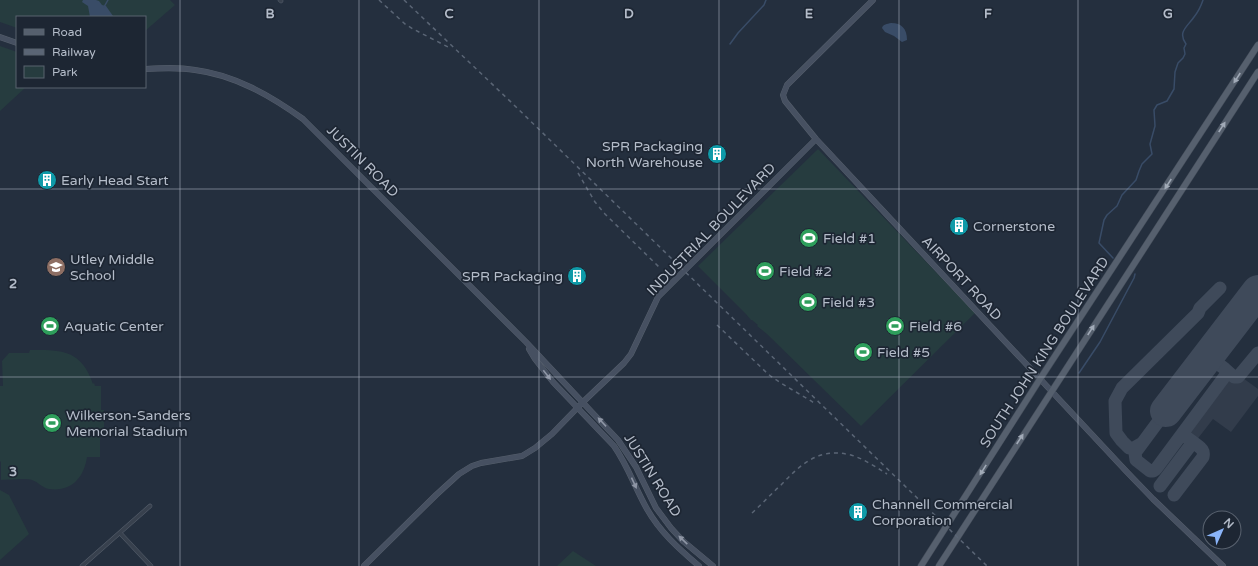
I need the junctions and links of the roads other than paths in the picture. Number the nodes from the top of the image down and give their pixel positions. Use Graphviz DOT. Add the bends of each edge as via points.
graph roads {
  1 [pos="873,0"];
  2 [pos="0,37"];
  3 [pos="16,43"];
  4 [pos="1258,45"];
  5 [pos="146,69"];
  6 [pos="1258,72"];
  7 [pos="816,139"];
  8 [pos="1189,152"];
  9 [pos="1201,159"];
  10 [pos="526,342"];
  11 [pos="1040,379"];
  12 [pos="1051,391"];
  13 [pos="583,402"];
  14 [pos="578,407"];
  15 [pos="636,467"];
  16 [pos="628,470"];
  17 [pos="150,506"];
  18 [pos="120,533"];
  19 [pos="82,566"];
  20 [pos="151,566"];
  21 [pos="364,566"];
  22 [pos="699,566"];
  23 [pos="713,566"];
  24 [pos="921,566"];
  25 [pos="939,566"];
  26 [pos="1223,566"];
  1 -- 7 [label="street, AIRPORT ROAD" via="785,87 783,95 786,101"];
  2 -- 3 [label="street"];
  4 -- 8 [label="main road, SOUTH JOHN KING BOULEVARD, one-way"];
  5 -- 10 [label="street, JUSTIN ROAD" via="178,68 222,75 272,97 304,119"];
  9 -- 6 [label="main road, SOUTH JOHN KING BOULEVARD, one-way"];
  7 -- 11 [label="street, AIRPORT ROAD"];
  7 -- 13 [label="street, INDUSTRIAL BOULEVARD" via="658,297 631,354"];
  8 -- 9 [label="main road"];
  8 -- 11 [label="main road, SOUTH JOHN KING BOULEVARD, one-way"];
  12 -- 9 [label="main road, SOUTH JOHN KING BOULEVARD, one-way"];
  10 -- 13 [label="street, JUSTIN ROAD"];
  10 -- 14 [label="street, JUSTIN ROAD, one-way" via="553,382"];
  11 -- 12 [label="street, AIRPORT ROAD"];
  11 -- 24 [label="main road, SOUTH JOHN KING BOULEVARD, one-way"];
  25 -- 12 [label="main road, SOUTH JOHN KING BOULEVARD, one-way"];
  12 -- 26 [label="street, AIRPORT ROAD" via="1153,499"];
  13 -- 14 [label="street, INDUSTRIAL BOULEVARD"];
  15 -- 13 [label="street, JUSTIN ROAD, one-way" via="618,440"];
  14 -- 16 [label="street, JUSTIN ROAD" via="614,446"];
  14 -- 21 [label="street, INDUSTRIAL BOULEVARD" via="536,448 522,456 481,463 459,474"];
  15 -- 16 [label="street"];
  23 -- 15 [label="street, JUSTIN ROAD, one-way" via="671,528 656,508"];
  16 -- 22 [label="street, JUSTIN ROAD, one-way" via="659,526 668,538"];
  17 -- 18 [label="street"];
  18 -- 19 [label="street"];
  18 -- 20 [label="street"];
}
